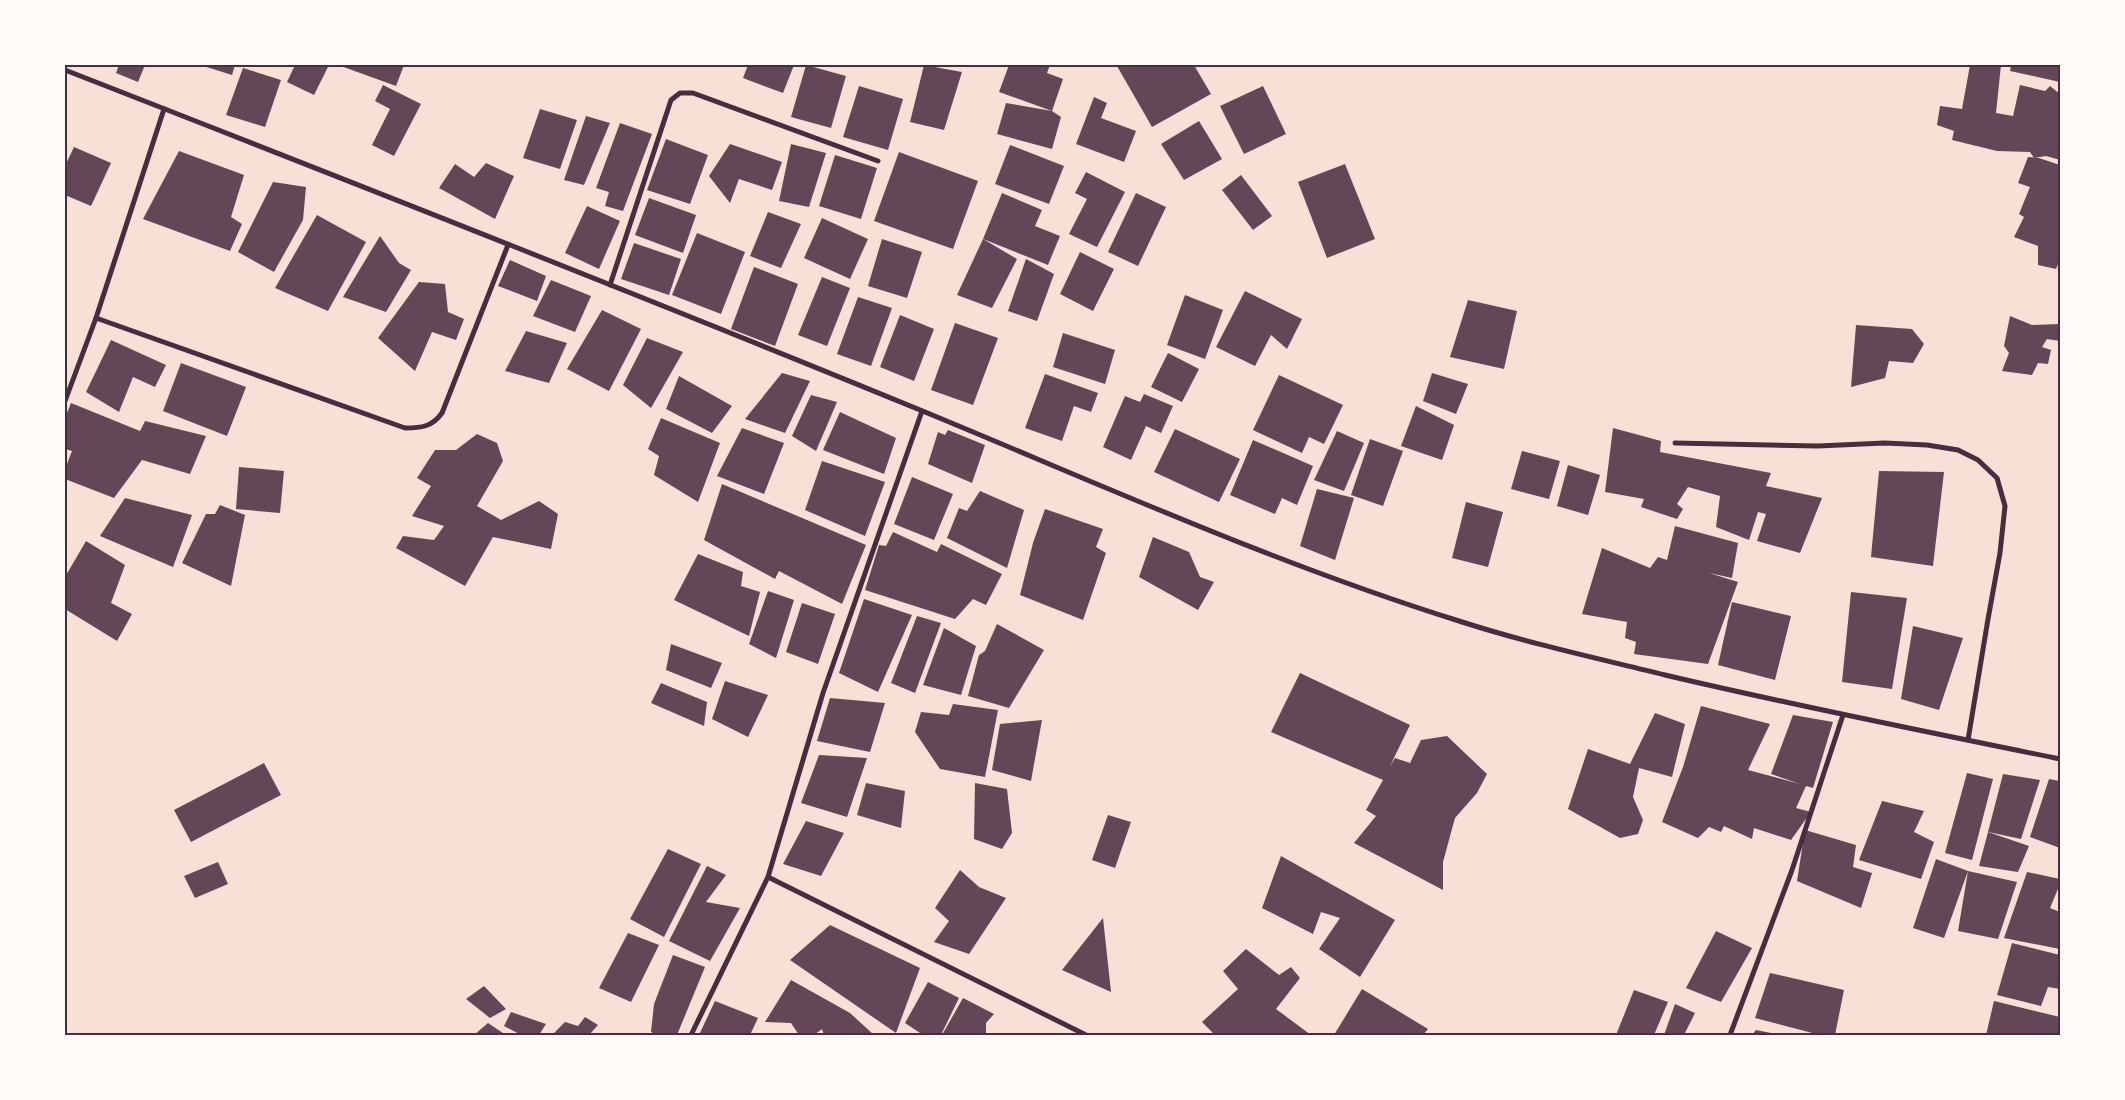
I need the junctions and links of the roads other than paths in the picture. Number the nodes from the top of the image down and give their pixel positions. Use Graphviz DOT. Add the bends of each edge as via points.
graph roads {
  1 [pos="65,70"];
  2 [pos="164,108"];
  3 [pos="878,160"];
  4 [pos="508,245"];
  5 [pos="610,285"];
  6 [pos="96,318"];
  7 [pos="65,401"];
  8 [pos="922,411"];
  9 [pos="1675,443"];
  10 [pos="1843,715"];
  11 [pos="1968,740"];
  12 [pos="2060,759"];
  13 [pos="768,877"];
  14 [pos="691,1035"];
  15 [pos="1086,1035"];
  16 [pos="1730,1035"];
  1 -- 2 [label="street"];
  2 -- 4 [label="street"];
  2 -- 6 [label="street"];
  3 -- 5 [label="street" via="693,93 680,93 671,100"];
  4 -- 5 [label="street"];
  4 -- 6 [label="street" via="442,414 436,422 418,428 405,428"];
  5 -- 8 [label="street"];
  6 -- 7 [label="street"];
  8 -- 10 [label="street" via="1175,518 1323,576 1464,623 1581,655"];
  8 -- 13 [label="street" via="824,693"];
  9 -- 11 [label="street" via="1927,445 1958,450 1978,460 1997,478 2005,506 2000,552"];
  10 -- 11 [label="street"];
  10 -- 16 [label="street" via="1792,870"];
  11 -- 12 [label="street"];
  13 -- 14 [label="street"];
  13 -- 15 [label="street"];
}
